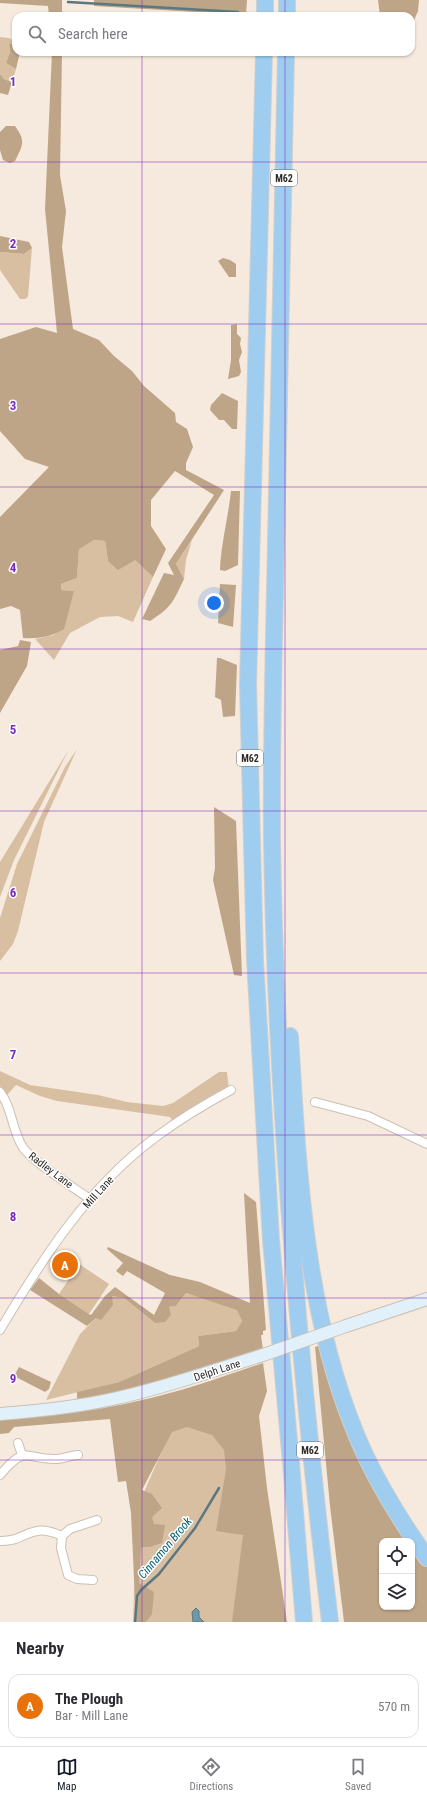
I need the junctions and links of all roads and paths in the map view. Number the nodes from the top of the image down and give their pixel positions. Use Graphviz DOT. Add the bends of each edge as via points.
graph roads {
  1 [pos="265,0"];
  2 [pos="287,0"];
  3 [pos="265,12"];
  4 [pos="287,12"];
  5 [pos="264,56"];
  6 [pos="286,56"];
  7 [pos="273,688"];
  8 [pos="231,1090"];
  9 [pos="0,1092"];
  10 [pos="315,1102"];
  11 [pos="427,1144"];
  12 [pos="90,1199"];
  13 [pos="427,1299"];
  14 [pos="0,1330"];
  15 [pos="0,1414"];
  16 [pos="18,1443"];
  17 [pos="22,1455"];
  18 [pos="79,1455"];
  19 [pos="291,1463"];
  20 [pos="0,1475"];
  21 [pos="98,1519"];
  22 [pos="62,1536"];
  23 [pos="0,1541"];
  24 [pos="427,1558"];
  25 [pos="94,1579"];
  26 [pos="304,1622"];
  27 [pos="312,1622"];
  28 [pos="330,1622"];
  1 -- 3 [label="highway"];
  2 -- 4 [label="highway"];
  5 -- 19 [label="highway, M62" via="248,684 255,960 269,1216"];
  6 -- 7 [label="highway, M62"];
  7 -- 24 [label="highway" via="293,1087 301,1191 314,1285 330,1358 354,1430 384,1493"];
  7 -- 28 [label="highway, M62" via="272,839 281,1089 291,1242"];
  8 -- 12 [label="street, Mill Lane" via="196,1109 155,1138 123,1165"];
  9 -- 12 [label="street, Radley Lane" via="26,1152"];
  10 -- 11 [label="street" via="368,1116"];
  12 -- 14 [label="street, Mill Lane" via="39,1267"];
  13 -- 15 [label="street, Delph Lane, bridge" via="206,1374 116,1399"];
  16 -- 17 [label="street"];
  17 -- 18 [label="street" via="57,1459"];
  17 -- 20 [label="street"];
  19 -- 26 [label="highway"];
  19 -- 27 [label="highway, M62"];
  21 -- 22 [label="street" via="70,1529"];
  22 -- 23 [label="street" via="38,1530"];
  22 -- 25 [label="street" via="68,1575 77,1579"];
}
